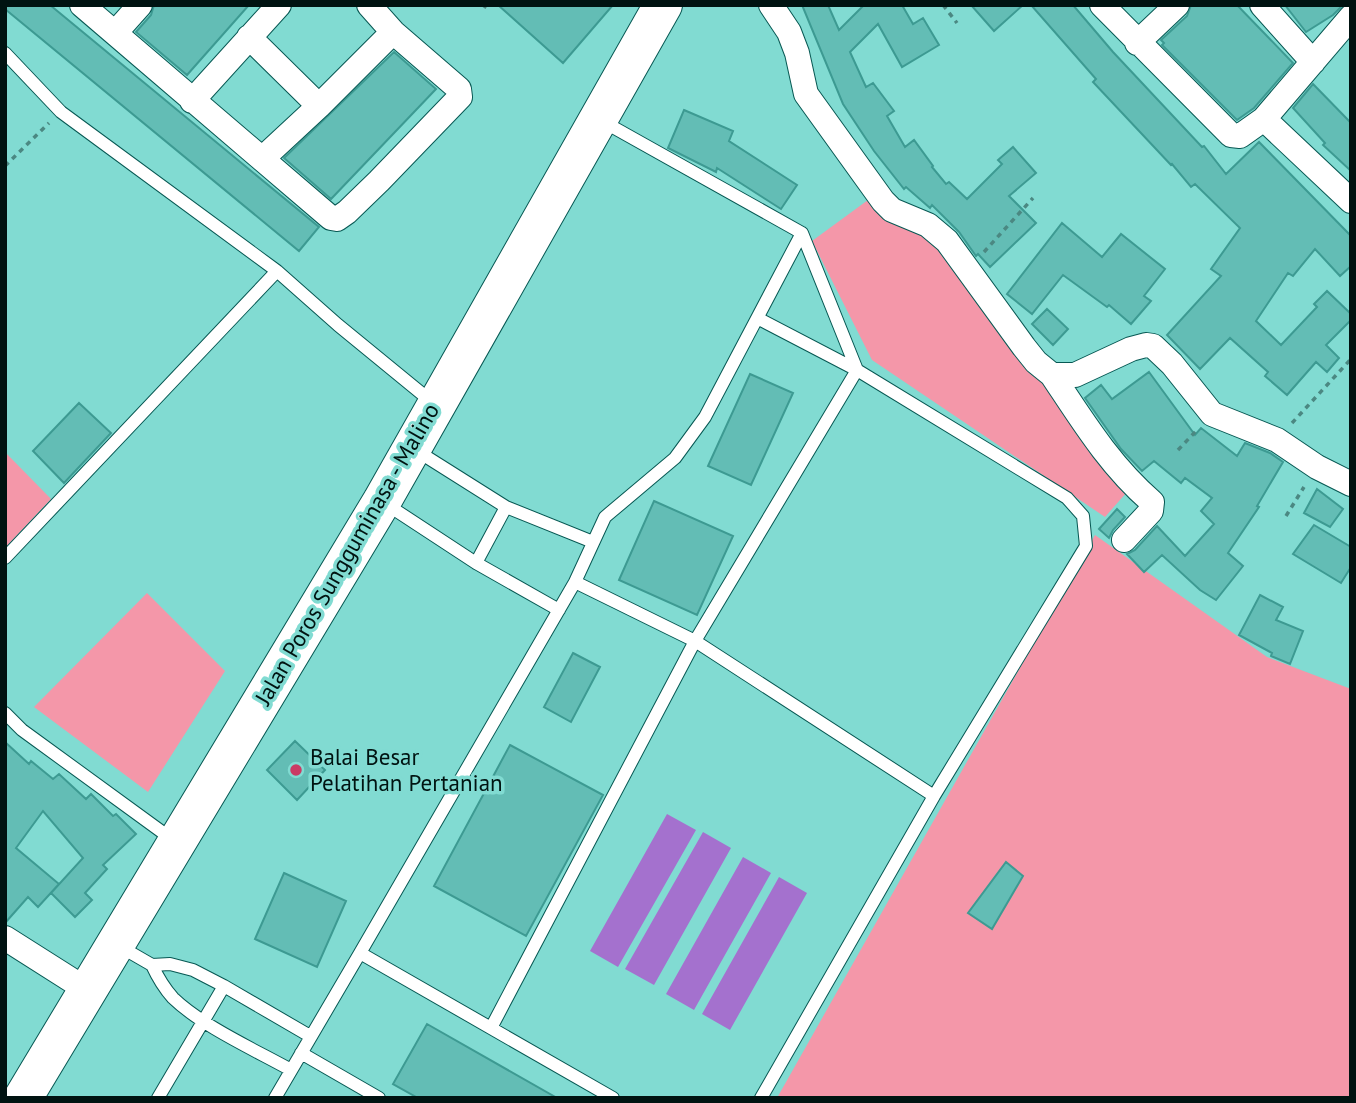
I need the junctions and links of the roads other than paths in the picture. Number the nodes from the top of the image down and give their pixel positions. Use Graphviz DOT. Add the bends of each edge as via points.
graph roads {
  1 [pos="82,5"];
  2 [pos="140,5"];
  3 [pos="279,5"];
  4 [pos="369,5"];
  5 [pos="771,5"];
  6 [pos="1102,5"];
  7 [pos="1177,5"];
  8 [pos="1262,5"];
  9 [pos="658,7"];
  10 [pos="1351,17"];
  11 [pos="393,32"];
  12 [pos="115,33"];
  13 [pos="249,37"];
  14 [pos="1137,43"];
  15 [pos="5,53"];
  16 [pos="1313,62"];
  17 [pos="192,101"];
  18 [pos="319,106"];
  19 [pos="1264,119"];
  20 [pos="600,120"];
  21 [pos="263,158"];
  22 [pos="1351,201"];
  23 [pos="802,233"];
  24 [pos="277,271"];
  25 [pos="759,319"];
  26 [pos="857,370"];
  27 [pos="1052,375"];
  28 [pos="435,404"];
  29 [pos="412,447"];
  30 [pos="1351,484"];
  31 [pos="382,501"];
  32 [pos="506,507"];
  33 [pos="1124,540"];
  34 [pos="593,542"];
  35 [pos="5,558"];
  36 [pos="477,563"];
  37 [pos="575,582"];
  38 [pos="559,611"];
  39 [pos="695,641"];
  40 [pos="5,713"];
  41 [pos="934,796"];
  42 [pos="177,842"];
  43 [pos="5,938"];
  44 [pos="116,944"];
  45 [pos="360,953"];
  46 [pos="152,965"];
  47 [pos="224,986"];
  48 [pos="87,990"];
  49 [pos="205,1020"];
  50 [pos="491,1028"];
  51 [pos="310,1036"];
  52 [pos="301,1053"];
  53 [pos="291,1070"];
  54 [pos="23,1098"];
  55 [pos="158,1098"];
  56 [pos="275,1098"];
  57 [pos="379,1098"];
  58 [pos="613,1098"];
  59 [pos="761,1098"];
  1 -- 12 [label="street"];
  2 -- 12 [label="street"];
  3 -- 13 [label="street"];
  4 -- 11 [label="street"];
  5 -- 27 [label="street" via="789,32 806,94 863,175 892,211 938,233 1036,362"];
  6 -- 14 [label="street"];
  7 -- 14 [label="street"];
  8 -- 16 [label="street"];
  9 -- 20 [label="main road, Jalan Poros Sungguminasa - Malino"];
  10 -- 16 [label="street"];
  11 -- 18 [label="street"];
  11 -- 21 [label="street" via="458,89 460,97 347,212 331,218"];
  12 -- 17 [label="street"];
  13 -- 17 [label="street"];
  13 -- 18 [label="street"];
  14 -- 19 [label="street" via="1231,135 1240,136"];
  15 -- 24 [label="lane" via="61,112"];
  16 -- 19 [label="street"];
  17 -- 21 [label="street"];
  18 -- 21 [label="street"];
  19 -- 22 [label="street"];
  20 -- 23 [label="lane"];
  20 -- 28 [label="main road, Jalan Poros Sungguminasa - Malino"];
  23 -- 25 [label="lane"];
  23 -- 26 [label="lane"];
  24 -- 28 [label="lane"];
  24 -- 35 [label="lane"];
  25 -- 26 [label="lane"];
  25 -- 34 [label="lane" via="705,417 675,458 605,517"];
  26 -- 39 [label="lane"];
  26 -- 41 [label="lane" via="1068,498 1083,516 1086,546"];
  27 -- 30 [label="street" via="1075,374 1131,349 1153,346 1212,414 1277,440"];
  27 -- 33 [label="street" via="1100,446 1152,502 1151,510"];
  28 -- 29 [label="main road, Jalan Poros Sungguminasa - Malino"];
  29 -- 31 [label="main road, Jalan Poros Sungguminasa - Malino"];
  29 -- 32 [label="lane"];
  31 -- 36 [label="lane"];
  31 -- 42 [label="main road, Jalan Poros Sungguminasa - Malino"];
  32 -- 34 [label="lane"];
  32 -- 36 [label="lane"];
  34 -- 37 [label="lane"];
  36 -- 38 [label="lane"];
  37 -- 38 [label="lane"];
  37 -- 39 [label="lane"];
  38 -- 45 [label="lane"];
  39 -- 41 [label="lane"];
  39 -- 50 [label="lane"];
  40 -- 42 [label="lane"];
  41 -- 59 [label="lane"];
  42 -- 44 [label="main road, Jalan Poros Sungguminasa - Malino"];
  43 -- 48 [label="street"];
  44 -- 46 [label="lane"];
  44 -- 48 [label="main road, Jalan Poros Sungguminasa - Malino"];
  45 -- 50 [label="lane"];
  45 -- 51 [label="lane"];
  46 -- 47 [label="lane" via="192,970"];
  46 -- 49 [label="lane" via="174,998"];
  47 -- 49 [label="lane"];
  47 -- 51 [label="lane"];
  48 -- 54 [label="main road, Jalan Poros Sungguminasa - Malino"];
  49 -- 53 [label="lane"];
  49 -- 55 [label="lane"];
  50 -- 58 [label="lane"];
  51 -- 52 [label="lane"];
  52 -- 53 [label="lane"];
  52 -- 57 [label="lane"];
  53 -- 56 [label="lane"];
}
